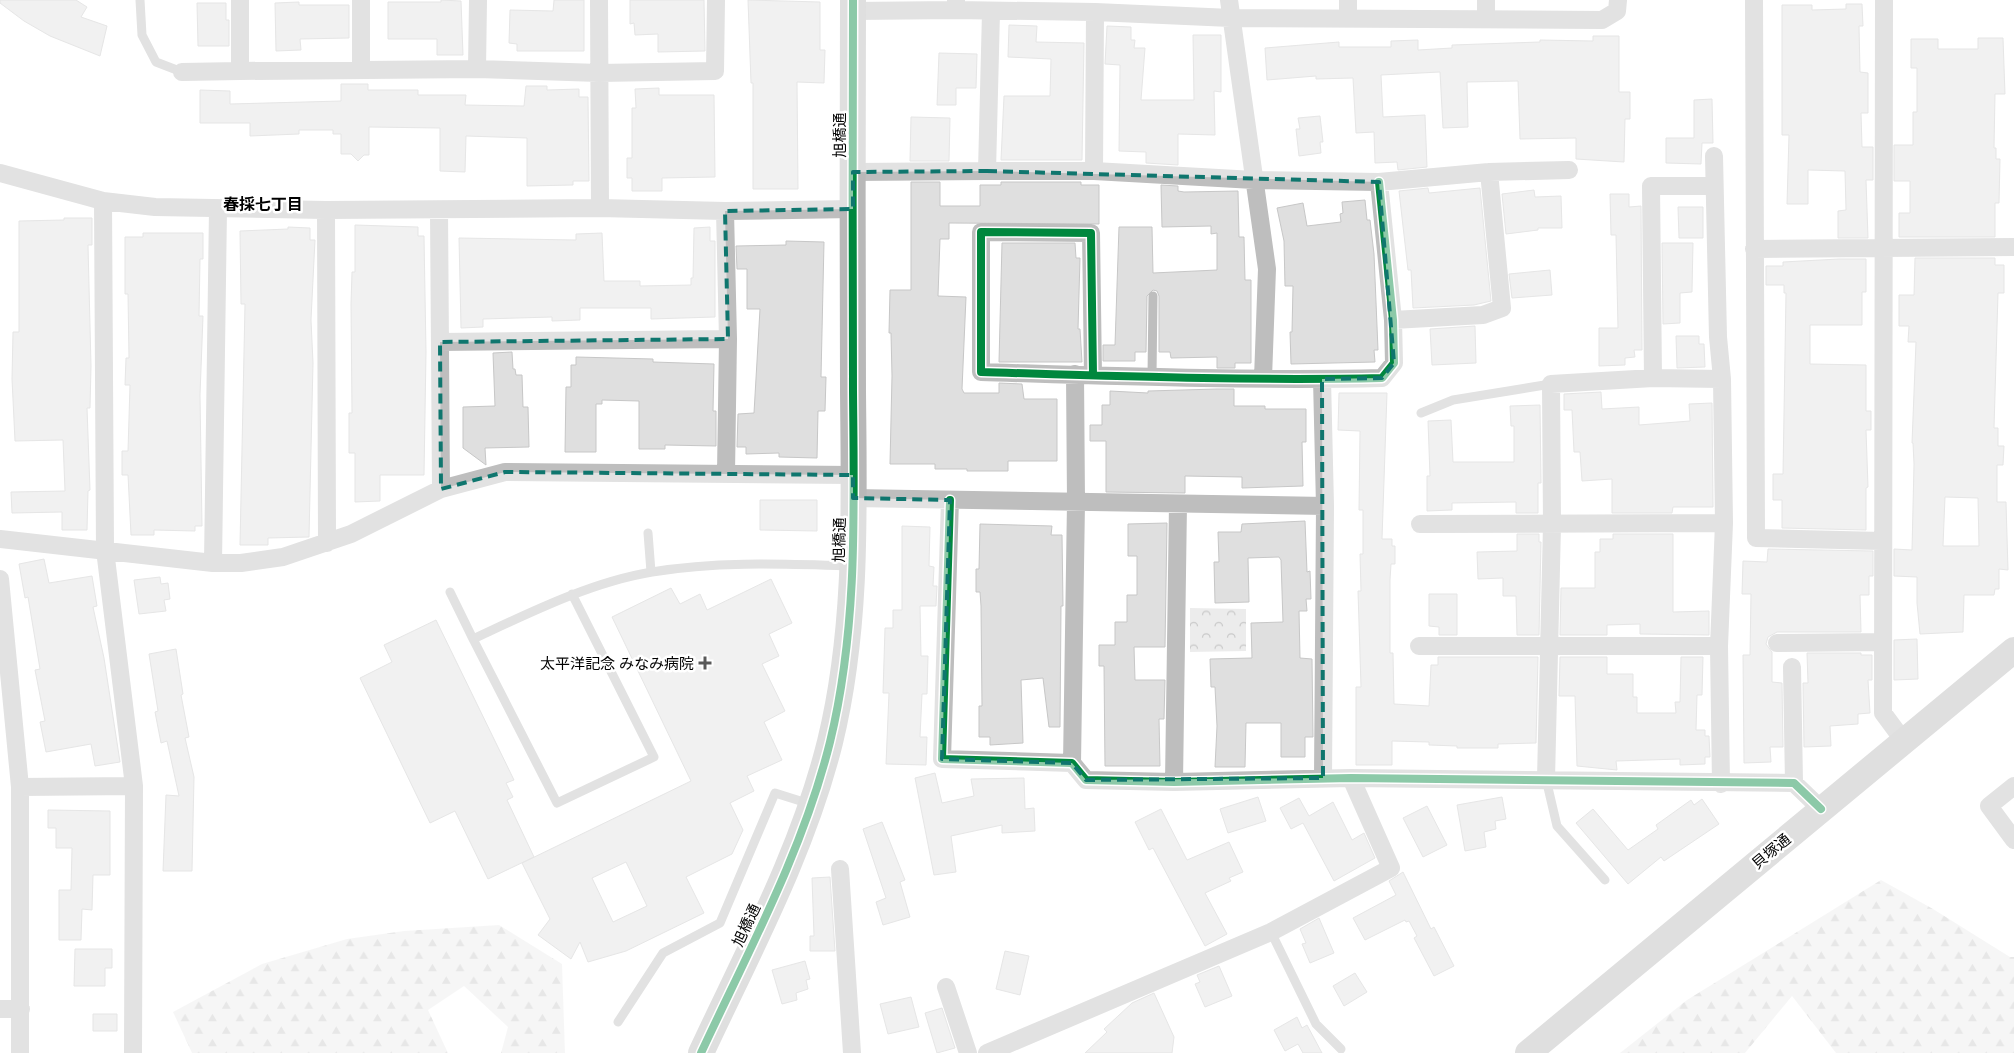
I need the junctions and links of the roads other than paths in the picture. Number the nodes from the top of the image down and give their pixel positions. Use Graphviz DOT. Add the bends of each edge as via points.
graph roads {
  1 [pos="140,0"];
  2 [pos="240,0"];
  3 [pos="361,0"];
  4 [pos="478,0"];
  5 [pos="599,0"];
  6 [pos="716,0"];
  7 [pos="1229,0"];
  8 [pos="1348,0"];
  9 [pos="1486,0"];
  10 [pos="1618,0"];
  11 [pos="1754,0"];
  12 [pos="1884,0"];
  13 [pos="956,5"];
  14 [pos="853,6"];
  15 [pos="991,12"];
  16 [pos="1095,12"];
  17 [pos="1231,18"];
  18 [pos="1486,19"];
  19 [pos="1348,20"];
  20 [pos="477,69"];
  21 [pos="361,70"];
  22 [pos="240,71"];
  23 [pos="182,72"];
  24 [pos="599,73"];
  25 [pos="1714,156"];
  26 [pos="1569,170"];
  27 [pos="987,171"];
  28 [pos="1094,171"];
  29 [pos="853,172"];
  30 [pos="1489,172"];
  31 [pos="0,173"];
  32 [pos="1254,180"];
  33 [pos="1379,182"];
  34 [pos="1714,186"];
  35 [pos="103,201"];
  36 [pos="600,208"];
  37 [pos="218,209"];
  38 [pos="853,209"];
  39 [pos="326,210"];
  40 [pos="439,210"];
  41 [pos="725,211"];
  42 [pos="2014,247"];
  43 [pos="1754,249"];
  44 [pos="1885,249"];
  45 [pos="1153,296"];
  46 [pos="1393,320"];
  47 [pos="728,339"];
  48 [pos="440,342"];
  49 [pos="1075,374"];
  50 [pos="1093,375"];
  51 [pos="1152,376"];
  52 [pos="1263,378"];
  53 [pos="1653,378"];
  54 [pos="1322,379"];
  55 [pos="1722,379"];
  56 [pos="1551,384"];
  57 [pos="1421,413"];
  58 [pos="726,473"];
  59 [pos="853,486"];
  60 [pos="441,489"];
  61 [pos="950,500"];
  62 [pos="1076,502"];
  63 [pos="1178,504"];
  64 [pos="1325,506"];
  65 [pos="1724,523"];
  66 [pos="1420,524"];
  67 [pos="1552,525"];
  68 [pos="648,533"];
  69 [pos="0,539"];
  70 [pos="1882,541"];
  71 [pos="327,543"];
  72 [pos="105,550"];
  73 [pos="213,563"];
  74 [pos="853,566"];
  75 [pos="651,572"];
  76 [pos="0,579"];
  77 [pos="450,592"];
  78 [pos="572,594"];
  79 [pos="474,639"];
  80 [pos="1883,642"];
  81 [pos="1777,643"];
  82 [pos="1548,645"];
  83 [pos="1419,646"];
  84 [pos="1719,646"];
  85 [pos="2014,650"];
  86 [pos="1792,667"];
  87 [pos="1903,740"];
  88 [pos="1072,764"];
  89 [pos="1324,778"];
  90 [pos="1351,778"];
  91 [pos="1546,779"];
  92 [pos="1174,782"];
  93 [pos="1721,784"];
  94 [pos="1794,784"];
  95 [pos="134,786"];
  96 [pos="2014,786"];
  97 [pos="20,787"];
  98 [pos="810,804"];
  99 [pos="1821,809"];
  100 [pos="2014,840"];
  101 [pos="840,869"];
  102 [pos="1605,880"];
  103 [pos="1271,932"];
  104 [pos="946,987"];
  105 [pos="0,1009"];
  106 [pos="21,1009"];
  107 [pos="618,1022"];
  108 [pos="1341,1049"];
  109 [pos="20,1053"];
  110 [pos="133,1053"];
  111 [pos="701,1053"];
  112 [pos="852,1053"];
  113 [pos="968,1053"];
  114 [pos="987,1053"];
  115 [pos="1528,1053"];
  1 -- 23 [label="lane" via="142,35 156,62"];
  2 -- 22 [label="street"];
  3 -- 21 [label="street"];
  4 -- 20 [label="street"];
  5 -- 24 [label="street"];
  6 -- 24 [label="street" via="715,71"];
  7 -- 17 [label="street"];
  8 -- 19 [label="street"];
  9 -- 18 [label="street"];
  10 -- 18 [label="street" via="1617,11 1602,20"];
  11 -- 43 [label="street"];
  12 -- 44 [label="street"];
  13 -- 14 [label="street"];
  13 -- 15 [label="street"];
  14 -- 29 [label="street, 旭橋通"];
  15 -- 16 [label="street"];
  15 -- 27 [label="street"];
  16 -- 17 [label="street"];
  16 -- 28 [label="street"];
  17 -- 19 [label="street"];
  17 -- 32 [label="street"];
  18 -- 19 [label="street"];
  20 -- 21 [label="street"];
  20 -- 24 [label="street"];
  21 -- 22 [label="street"];
  22 -- 23 [label="street"];
  24 -- 36 [label="street"];
  25 -- 34 [label="street"];
  26 -- 30 [label="street"];
  27 -- 28 [label="street"];
  27 -- 29 [label="street"];
  28 -- 32 [label="street"];
  29 -- 38 [label="street, 旭橋通"];
  30 -- 33 [label="street"];
  30 -- 46 [label="street" via="1502,308 1483,315"];
  31 -- 35 [label="street"];
  32 -- 33 [label="street"];
  32 -- 52 [label="street" via="1267,269"];
  33 -- 46 [label="street"];
  34 -- 53 [label="street" via="1651,186"];
  34 -- 55 [label="street"];
  35 -- 37 [label="street"];
  35 -- 72 [label="street"];
  36 -- 40 [label="street"];
  36 -- 41 [label="street"];
  37 -- 39 [label="street"];
  37 -- 73 [label="street"];
  38 -- 41 [label="street"];
  38 -- 59 [label="street, 旭橋通"];
  39 -- 40 [label="street"];
  39 -- 71 [label="street"];
  40 -- 48 [label="street"];
  41 -- 47 [label="street"];
  42 -- 44 [label="street"];
  43 -- 44 [label="street"];
  43 -- 70 [label="street" via="1756,538"];
  44 -- 70 [label="street"];
  45 -- 51 [label="lane"];
  46 -- 54 [label="street" via="1394,363 1382,378"];
  47 -- 48 [label="street"];
  47 -- 58 [label="street"];
  48 -- 60 [label="street"];
  49 -- 50 [label="street"];
  49 -- 50 [label="street" via="981,372 981,232 1091,233"];
  49 -- 62 [label="street"];
  50 -- 51 [label="street"];
  51 -- 52 [label="street"];
  52 -- 54 [label="street"];
  53 -- 55 [label="street"];
  53 -- 56 [label="street"];
  54 -- 64 [label="street"];
  55 -- 65 [label="street"];
  56 -- 57 [label="lane" via="1453,400"];
  56 -- 67 [label="street"];
  58 -- 59 [label="street"];
  58 -- 60 [label="street" via="506,472"];
  59 -- 61 [label="street"];
  59 -- 74 [label="street, 旭橋通"];
  60 -- 71 [label="street"];
  61 -- 62 [label="street"];
  61 -- 88 [label="street" via="942,759"];
  62 -- 63 [label="street"];
  62 -- 88 [label="street"];
  63 -- 64 [label="street"];
  63 -- 92 [label="street"];
  64 -- 89 [label="street"];
  65 -- 67 [label="street"];
  65 -- 84 [label="street"];
  66 -- 67 [label="street"];
  67 -- 82 [label="street"];
  68 -- 75 [label="lane"];
  69 -- 72 [label="street"];
  70 -- 80 [label="street"];
  71 -- 73 [label="street" via="283,558"];
  72 -- 73 [label="street"];
  72 -- 95 [label="street"];
  74 -- 75 [label="lane" via="755,564"];
  74 -- 98 [label="street, 旭橋通" via="849,635 830,742"];
  75 -- 78 [label="lane"];
  76 -- 97 [label="street"];
  77 -- 79 [label="lane"];
  78 -- 79 [label="lane"];
  78 -- 79 [label="lane" via="654,757 556,803"];
  80 -- 81 [label="street"];
  80 -- 87 [label="street" via="1883,713"];
  82 -- 83 [label="street"];
  82 -- 84 [label="street"];
  82 -- 91 [label="street"];
  84 -- 93 [label="street"];
  85 -- 87 [label="street, 貝塚通"];
  86 -- 94 [label="street"];
  87 -- 99 [label="street, 貝塚通"];
  88 -- 92 [label="street" via="1086,780"];
  89 -- 90 [label="street"];
  89 -- 92 [label="street"];
  90 -- 91 [label="street"];
  90 -- 103 [label="street" via="1391,868"];
  91 -- 93 [label="street"];
  91 -- 102 [label="lane" via="1557,826"];
  93 -- 94 [label="street"];
  94 -- 99 [label="street"];
  95 -- 97 [label="street"];
  95 -- 110 [label="street"];
  96 -- 100 [label="street" via="1989,806"];
  97 -- 106 [label="street"];
  98 -- 107 [label="lane" via="775,793 720,923 663,952"];
  98 -- 111 [label="street, 旭橋通" via="777,891"];
  99 -- 115 [label="street, 貝塚通"];
  101 -- 112 [label="street"];
  103 -- 108 [label="lane" via="1316,1024"];
  103 -- 114 [label="street"];
  104 -- 113 [label="street"];
  105 -- 106 [label="street"];
  106 -- 109 [label="street"];
}
